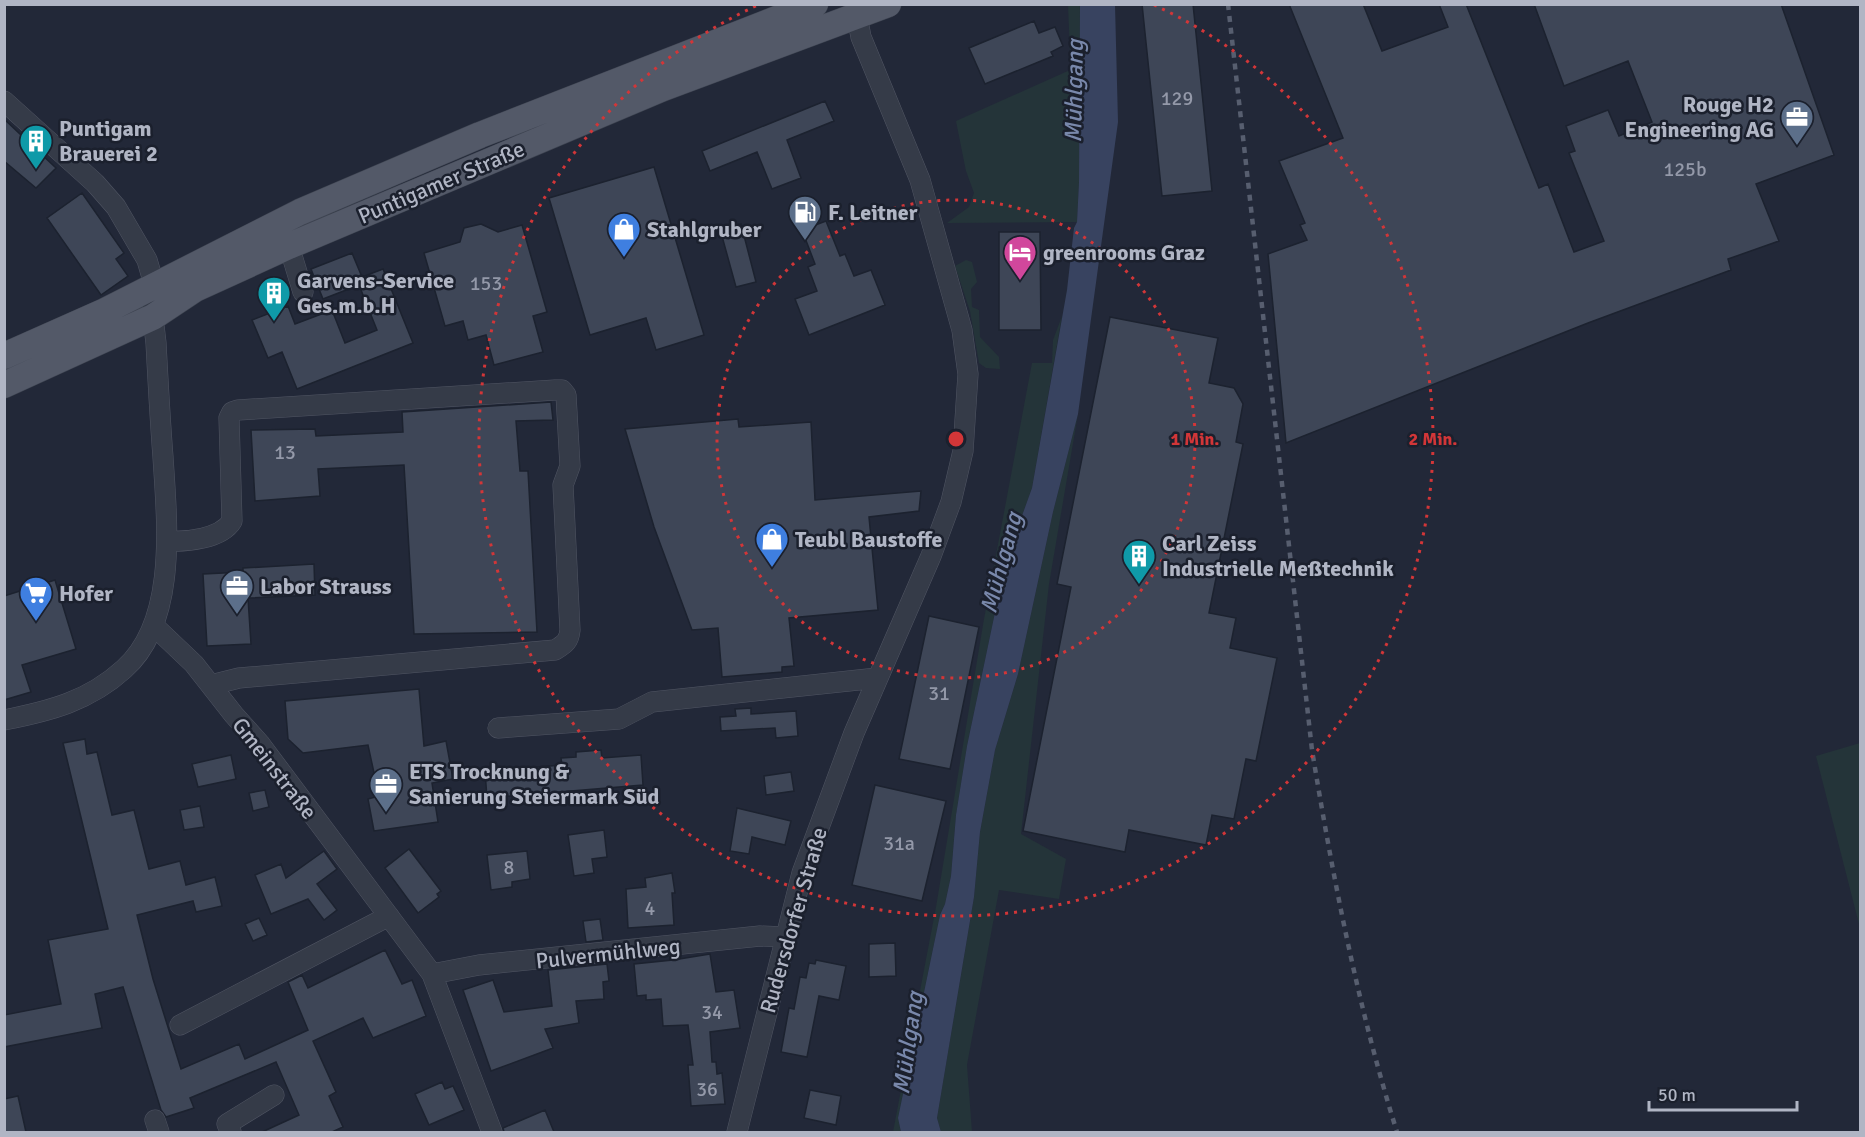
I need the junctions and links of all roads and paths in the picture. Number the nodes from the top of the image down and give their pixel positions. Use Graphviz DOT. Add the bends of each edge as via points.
graph roads {
  1 [pos="815,4"];
  2 [pos="888,4"];
  3 [pos="852,8"];
  4 [pos="4,101"];
  5 [pos="289,246"];
  6 [pos="154,285"];
  7 [pos="303,292"];
  8 [pos="153,317"];
  9 [pos="4,356"];
  10 [pos="4,385"];
  11 [pos="168,541"];
  12 [pos="154,626"];
  13 [pos="877,678"];
  14 [pos="211,685"];
  15 [pos="4,720"];
  16 [pos="498,728"];
  17 [pos="389,916"];
  18 [pos="785,937"];
  19 [pos="432,974"];
  20 [pos="180,1025"];
  21 [pos="274,1095"];
  22 [pos="231,1132"];
  23 [pos="492,1132"];
  24 [pos="737,1132"];
  1 -- 6 [label="main road, Puntigamer Straße" via="470,139 300,212"];
  2 -- 3 [label="main road, Puntigamer Straße"];
  3 -- 5 [label="main road, Puntigamer Straße"];
  3 -- 13 [label="street, Rudersdorfer Straße" via="920,180 962,330 968,374 963,450 951,502"];
  4 -- 6 [label="street" via="116,207 147,260"];
  5 -- 7 [label="street"];
  5 -- 8 [label="main road, Puntigamer Straße" via="195,289"];
  6 -- 8 [label="street"];
  6 -- 9 [label="main road, Puntigamer Straße"];
  8 -- 10 [label="main road, Puntigamer Straße"];
  8 -- 11 [label="street"];
  11 -- 12 [label="street"];
  11 -- 14 [label="street" via="214,534 232,521 232,412 555,390 566,395 570,466 562,485 570,630 565,644 555,650 239,678"];
  12 -- 14 [label="street, Gmeinstraße"];
  12 -- 15 [label="street" via="140,651 110,681 76,701"];
  13 -- 16 [label="street" via="652,702 619,719"];
  13 -- 18 [label="street, Rudersdorfer Straße" via="802,873"];
  14 -- 17 [label="street, Gmeinstraße"];
  17 -- 19 [label="street, Gmeinstraße"];
  17 -- 20 [label="street"];
  18 -- 19 [label="street, Pulvermühlweg" via="760,936 479,965"];
  18 -- 24 [label="street, Rudersdorfer Straße"];
  19 -- 23 [label="street, Gmeinstraße"];
  21 -- 22 [label="street" via="227,1124"];
}
